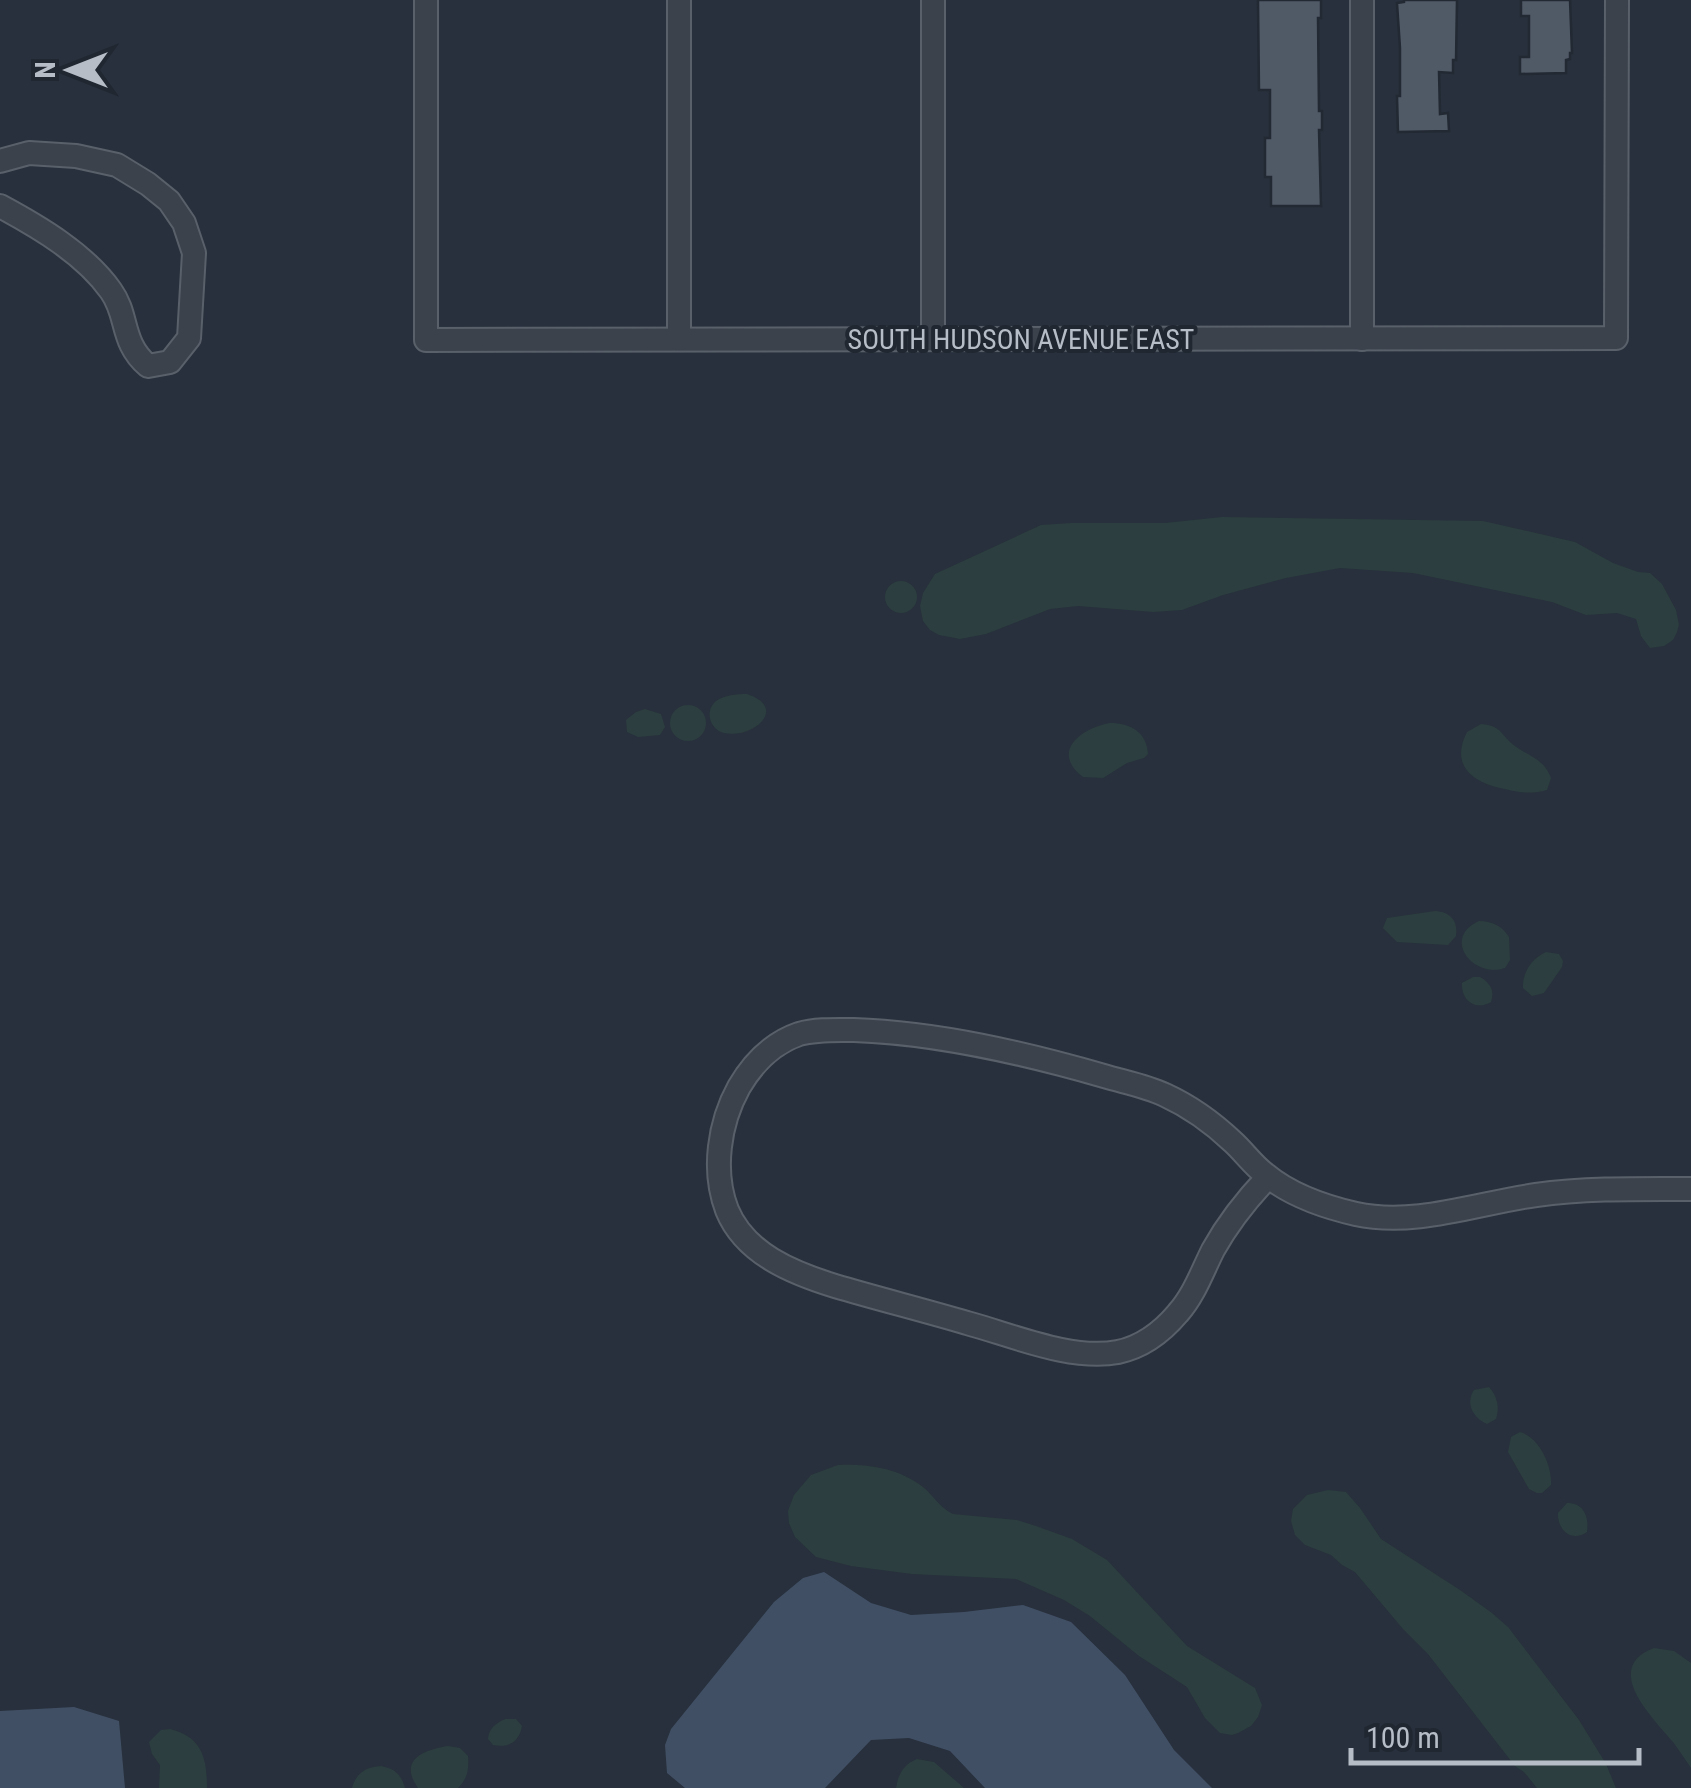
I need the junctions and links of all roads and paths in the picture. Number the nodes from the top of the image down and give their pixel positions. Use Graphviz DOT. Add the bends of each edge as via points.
graph roads {
  1 [pos="426,0"];
  2 [pos="679,0"];
  3 [pos="933,0"];
  4 [pos="1362,0"];
  5 [pos="1616,0"];
  6 [pos="0,161"];
  7 [pos="0,206"];
  8 [pos="679,338"];
  9 [pos="1362,338"];
  10 [pos="932,339"];
  11 [pos="1268,1177"];
  12 [pos="1691,1188"];
  1 -- 8 [label="street, SOUTH HUDSON AVENUE EAST" via="426,340"];
  2 -- 8 [label="street"];
  3 -- 10 [label="street"];
  4 -- 9 [label="street"];
  5 -- 9 [label="street, SOUTH HUDSON AVENUE EAST" via="1616,338"];
  6 -- 7 [label="street" via="45,154 117,164 169,200 194,253 190,338 170,362 148,366 134,354 112,293 76,254"];
  8 -- 10 [label="street, SOUTH HUDSON AVENUE EAST"];
  9 -- 10 [label="street, SOUTH HUDSON AVENUE EAST"];
  11 -- 11 [label="street" via="1233,1218 1191,1296 1162,1330 1117,1352 1075,1352 832,1285 768,1258 736,1228 718,1166 734,1098 755,1061 797,1035 841,1030 997,1050 1166,1095 1232,1140"];
  11 -- 12 [label="street" via="1342,1210 1381,1217 1538,1194"];
}
